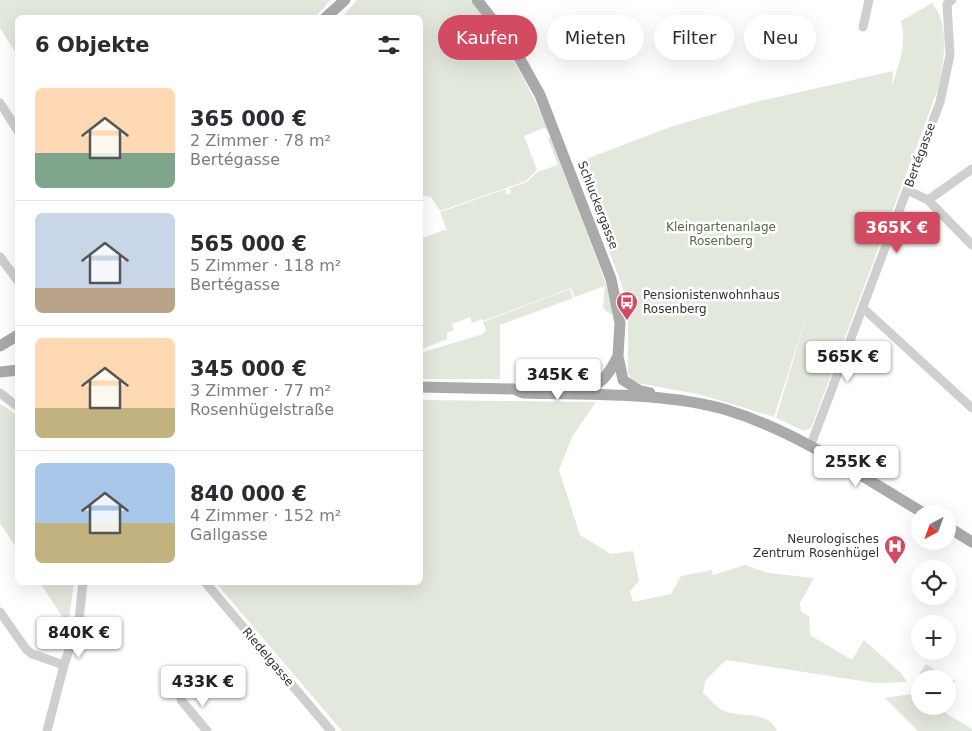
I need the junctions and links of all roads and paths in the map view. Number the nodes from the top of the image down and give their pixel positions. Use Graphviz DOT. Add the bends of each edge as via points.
graph roads {
  1 [pos="345,0"];
  2 [pos="477,0"];
  3 [pos="869,0"];
  4 [pos="946,1"];
  5 [pos="328,15"];
  6 [pos="863,27"];
  7 [pos="0,103"];
  8 [pos="15,126"];
  9 [pos="972,168"];
  10 [pos="907,190"];
  11 [pos="928,200"];
  12 [pos="972,245"];
  13 [pos="0,257"];
  14 [pos="15,277"];
  15 [pos="864,309"];
  16 [pos="15,337"];
  17 [pos="0,346"];
  18 [pos="618,356"];
  19 [pos="15,370"];
  20 [pos="0,372"];
  21 [pos="423,388"];
  22 [pos="514,389"];
  23 [pos="0,392"];
  24 [pos="679,401"];
  25 [pos="15,405"];
  26 [pos="972,408"];
  27 [pos="810,447"];
  28 [pos="911,506"];
  29 [pos="956,532"];
  30 [pos="972,542"];
  31 [pos="83,585"];
  32 [pos="208,585"];
  33 [pos="0,612"];
  34 [pos="64,665"];
  35 [pos="181,700"];
  36 [pos="48,731"];
  37 [pos="207,731"];
  38 [pos="331,731"];
  1 -- 5 [label="main road"];
  2 -- 18 [label="main road, Schluckergasse" via="511,43 540,95 612,279 620,323"];
  3 -- 6 [label="street"];
  4 -- 10 [label="street, Bertégasse" via="950,37 947,77"];
  7 -- 8 [label="street"];
  9 -- 11 [label="street"];
  10 -- 11 [label="street"];
  10 -- 15 [label="street, Bertégasse"];
  11 -- 12 [label="street"];
  13 -- 14 [label="street"];
  15 -- 26 [label="street"];
  15 -- 27 [label="street, Bertégasse"];
  16 -- 17 [label="main road"];
  18 -- 22 [label="main road" via="605,379 589,389"];
  18 -- 24 [label="main road, Schluckergasse" via="623,380 629,386"];
  19 -- 20 [label="main road"];
  21 -- 22 [label="main road"];
  22 -- 24 [label="main road" via="523,393"];
  23 -- 25 [label="street"];
  24 -- 27 [label="main road" via="731,412 778,429"];
  27 -- 28 [label="main road"];
  29 -- 30 [label="main road"];
  31 -- 34 [label="street" via="79,620"];
  32 -- 38 [label="street, Riedelgasse"];
  33 -- 34 [label="street" via="32,654"];
  34 -- 36 [label="street"];
  35 -- 37 [label="street"];
}
